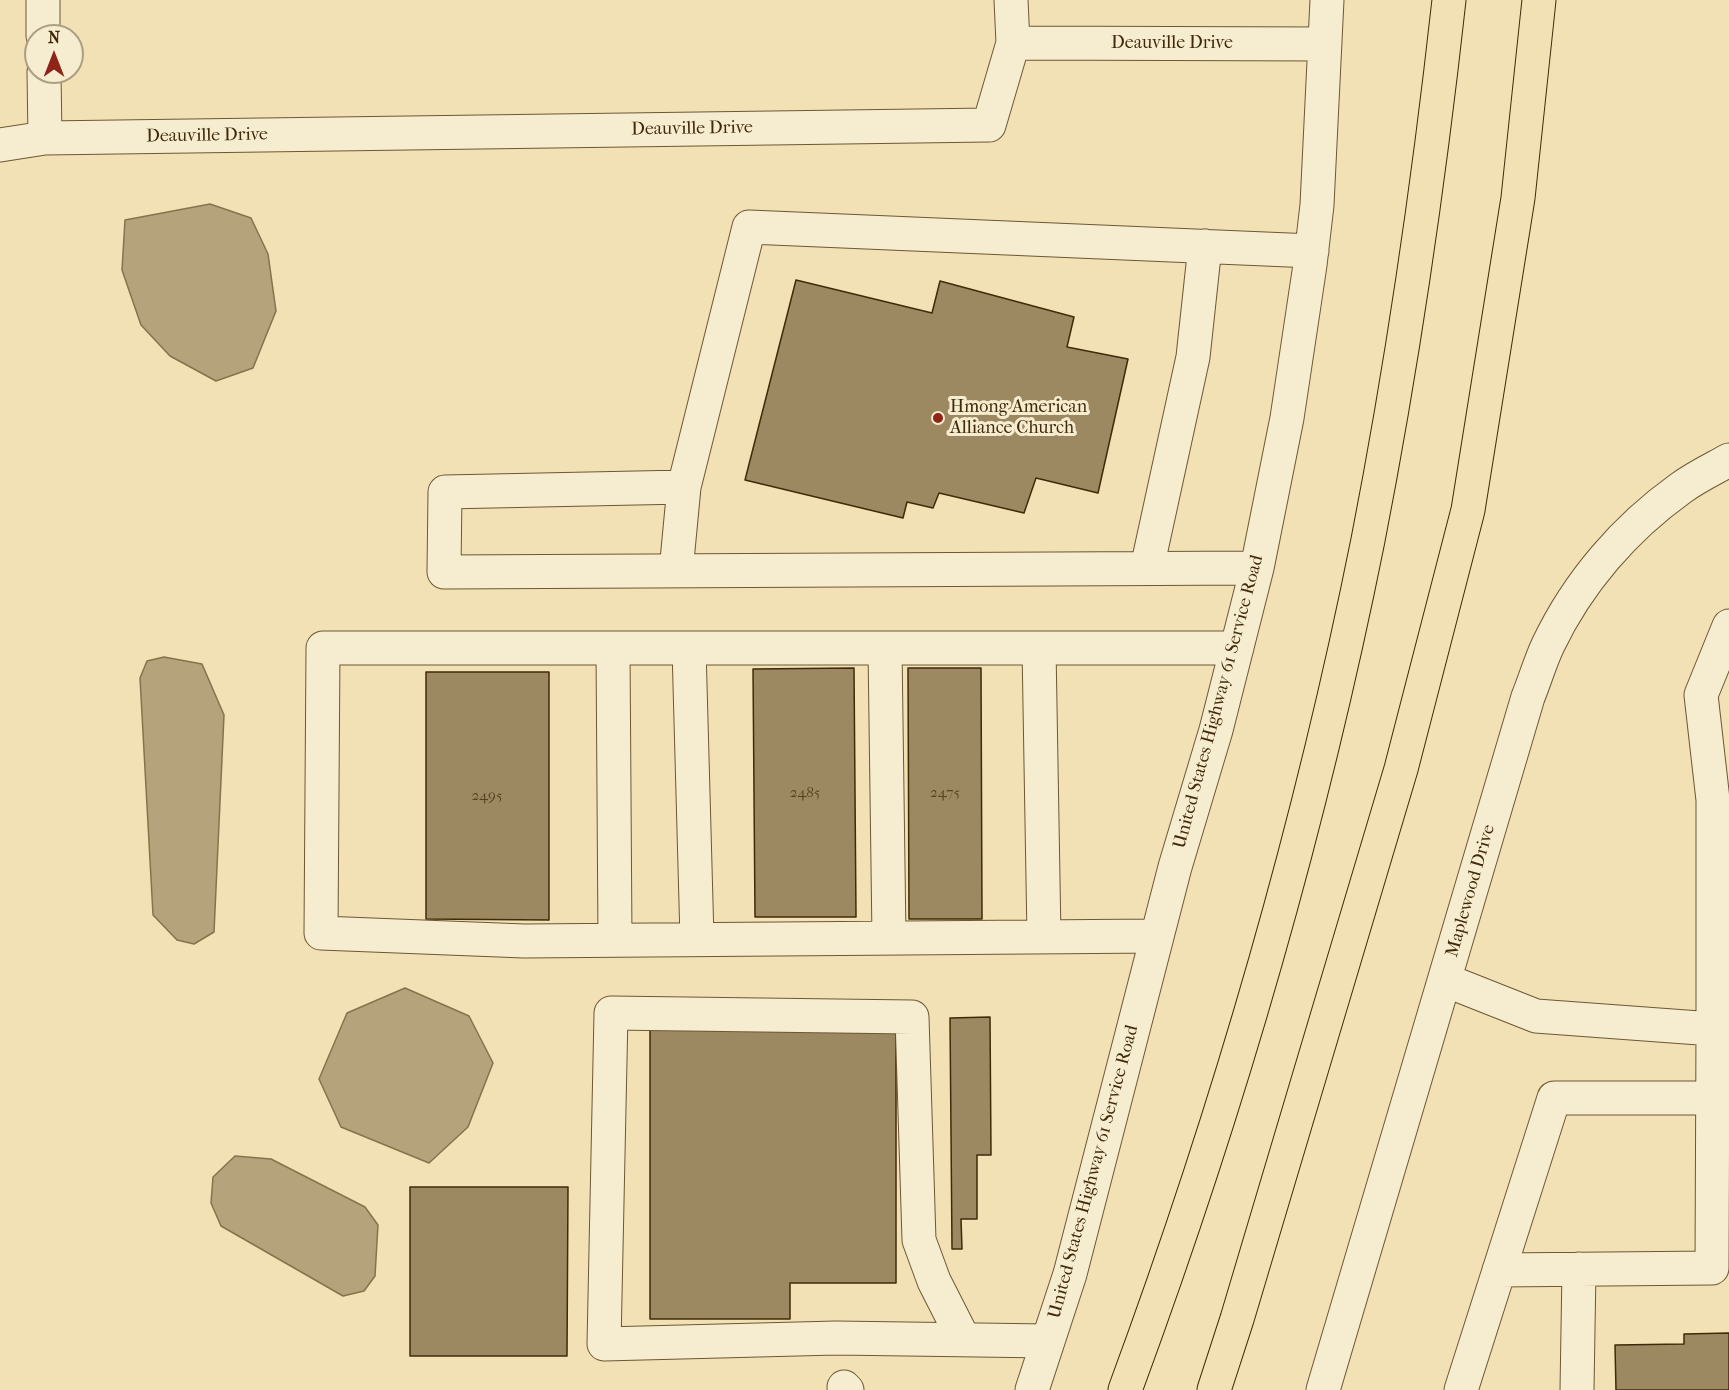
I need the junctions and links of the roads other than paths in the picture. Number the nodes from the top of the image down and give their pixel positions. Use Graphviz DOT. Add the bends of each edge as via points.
graph roads {
  1 [pos="43,0"];
  2 [pos="1011,0"];
  3 [pos="1327,0"];
  4 [pos="1449,0"];
  5 [pos="1539,0"];
  6 [pos="43,24"];
  7 [pos="1013,43"];
  8 [pos="1325,44"];
  9 [pos="44,84"];
  10 [pos="45,138"];
  11 [pos="0,145"];
  12 [pos="1205,246"];
  13 [pos="1312,251"];
  14 [pos="1729,460"];
  15 [pos="684,487"];
  16 [pos="1148,568"];
  17 [pos="1257,568"];
  18 [pos="676,571"];
  19 [pos="1729,626"];
  20 [pos="612,648"];
  21 [pos="689,648"];
  22 [pos="885,648"];
  23 [pos="1039,648"];
  24 [pos="1237,648"];
  25 [pos="1157,936"];
  26 [pos="1044,937"];
  27 [pos="890,938"];
  28 [pos="697,939"];
  29 [pos="615,940"];
  30 [pos="1445,980"];
  31 [pos="1721,1029"];
  32 [pos="1721,1098"];
  33 [pos="1721,1178"];
  34 [pos="1579,1269"];
  35 [pos="1499,1270"];
  36 [pos="964,1340"];
  37 [pos="1048,1341"];
  38 [pos="1032,1390"];
  39 [pos="1125,1390"];
  40 [pos="1214,1390"];
  41 [pos="1323,1390"];
  42 [pos="1461,1390"];
  43 [pos="1577,1390"];
  1 -- 6 [label="street"];
  2 -- 7 [label="street"];
  3 -- 8 [label="street, United States Highway 61 Service Road"];
  4 -- 39 [label="main road" via="1432,156 1403,349 1367,542 1325,733 1277,922 1221,1110"];
  5 -- 40 [label="main road" via="1518,198 1468,510 1401,769"];
  7 -- 8 [label="street, Deauville Drive"];
  7 -- 10 [label="street, Deauville Drive" via="989,125"];
  8 -- 13 [label="street, United States Highway 61 Service Road"];
  9 -- 10 [label="street"];
  10 -- 11 [label="street, Deauville Drive"];
  12 -- 13 [label="street"];
  12 -- 15 [label="street" via="749,227"];
  12 -- 16 [label="street" via="1194,357"];
  13 -- 17 [label="street, United States Highway 61 Service Road" via="1287,418"];
  14 -- 30 [label="street, Maplewood Drive" via="1682,487 1631,529 1575,597 1548,645 1528,697"];
  15 -- 18 [label="street"];
  15 -- 18 [label="street" via="445,492 444,572"];
  16 -- 17 [label="street"];
  16 -- 18 [label="street"];
  17 -- 24 [label="street, United States Highway 61 Service Road"];
  19 -- 31 [label="street" via="1701,695 1713,800"];
  20 -- 21 [label="street"];
  20 -- 29 [label="street"];
  20 -- 29 [label="street" via="323,648 321,933 524,941"];
  21 -- 22 [label="street"];
  21 -- 28 [label="street"];
  22 -- 23 [label="street"];
  22 -- 27 [label="street"];
  23 -- 24 [label="street"];
  23 -- 26 [label="street"];
  24 -- 25 [label="street, United States Highway 61 Service Road"];
  25 -- 26 [label="street"];
  25 -- 37 [label="street, United States Highway 61 Service Road" via="1070,1274"];
  26 -- 27 [label="street"];
  27 -- 28 [label="street"];
  28 -- 29 [label="street"];
  30 -- 31 [label="street" via="1536,1016"];
  30 -- 41 [label="street, Maplewood Drive"];
  31 -- 32 [label="street"];
  32 -- 33 [label="street"];
  32 -- 35 [label="street" via="1554,1098"];
  33 -- 34 [label="street" via="1712,1268"];
  34 -- 35 [label="street"];
  34 -- 43 [label="street"];
  35 -- 42 [label="street"];
  36 -- 36 [label="street" via="836,1338 604,1344 611,1013 912,1017 919,1240 934,1281"];
  36 -- 37 [label="street"];
  37 -- 38 [label="street, United States Highway 61 Service Road"];
}
